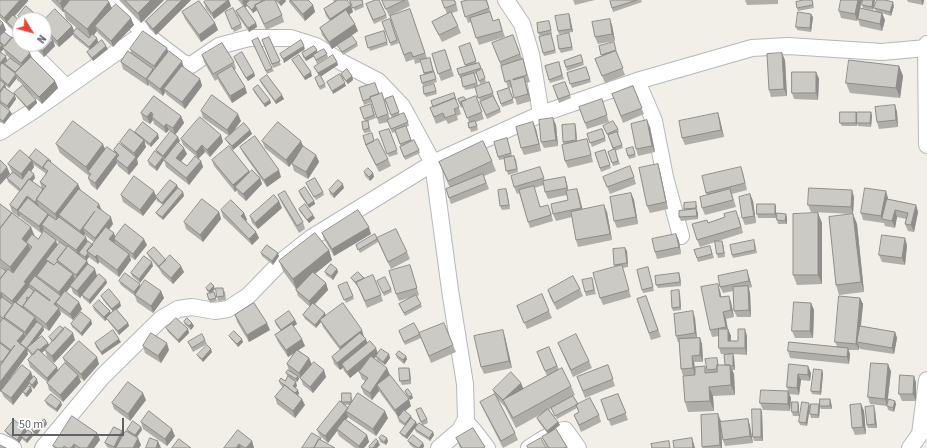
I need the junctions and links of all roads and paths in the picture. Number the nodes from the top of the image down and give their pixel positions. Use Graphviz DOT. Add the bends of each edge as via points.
graph roads {
  1 [pos="113,0"];
  2 [pos="506,0"];
  3 [pos="0,20"];
  4 [pos="144,32"];
  5 [pos="12,33"];
  6 [pos="926,46"];
  7 [pos="31,52"];
  8 [pos="637,81"];
  9 [pos="66,87"];
  10 [pos="541,114"];
  11 [pos="0,132"];
  12 [pos="927,145"];
  13 [pos="433,163"];
  14 [pos="681,236"];
  15 [pos="927,380"];
  16 [pos="465,421"];
  17 [pos="0,442"];
  18 [pos="13,448"];
  19 [pos="43,448"];
  20 [pos="439,448"];
  21 [pos="488,448"];
  22 [pos="529,448"];
  23 [pos="578,448"];
  24 [pos="910,448"];
  1 -- 4 [label="street"];
  2 -- 10 [label="street" via="522,24 531,54"];
  3 -- 5 [label="street"];
  4 -- 9 [label="street"];
  4 -- 13 [label="street" via="183,63 191,65 220,46 249,38 291,38 316,46 378,81 402,106"];
  6 -- 8 [label="street" via="882,52 788,46 752,48"];
  6 -- 12 [label="street"];
  7 -- 9 [label="street"];
  8 -- 10 [label="street"];
  8 -- 14 [label="street" via="654,122"];
  9 -- 11 [label="street"];
  10 -- 13 [label="street"];
  13 -- 16 [label="street" via="465,384"];
  13 -- 19 [label="street" via="311,238 282,261 248,296 228,309 178,309 162,319 102,377"];
  15 -- 24 [label="street" via="920,434"];
  16 -- 20 [label="street" via="460,430"];
  16 -- 21 [label="street"];
  17 -- 18 [label="street"];
  22 -- 23 [label="street" via="565,430"];
}
